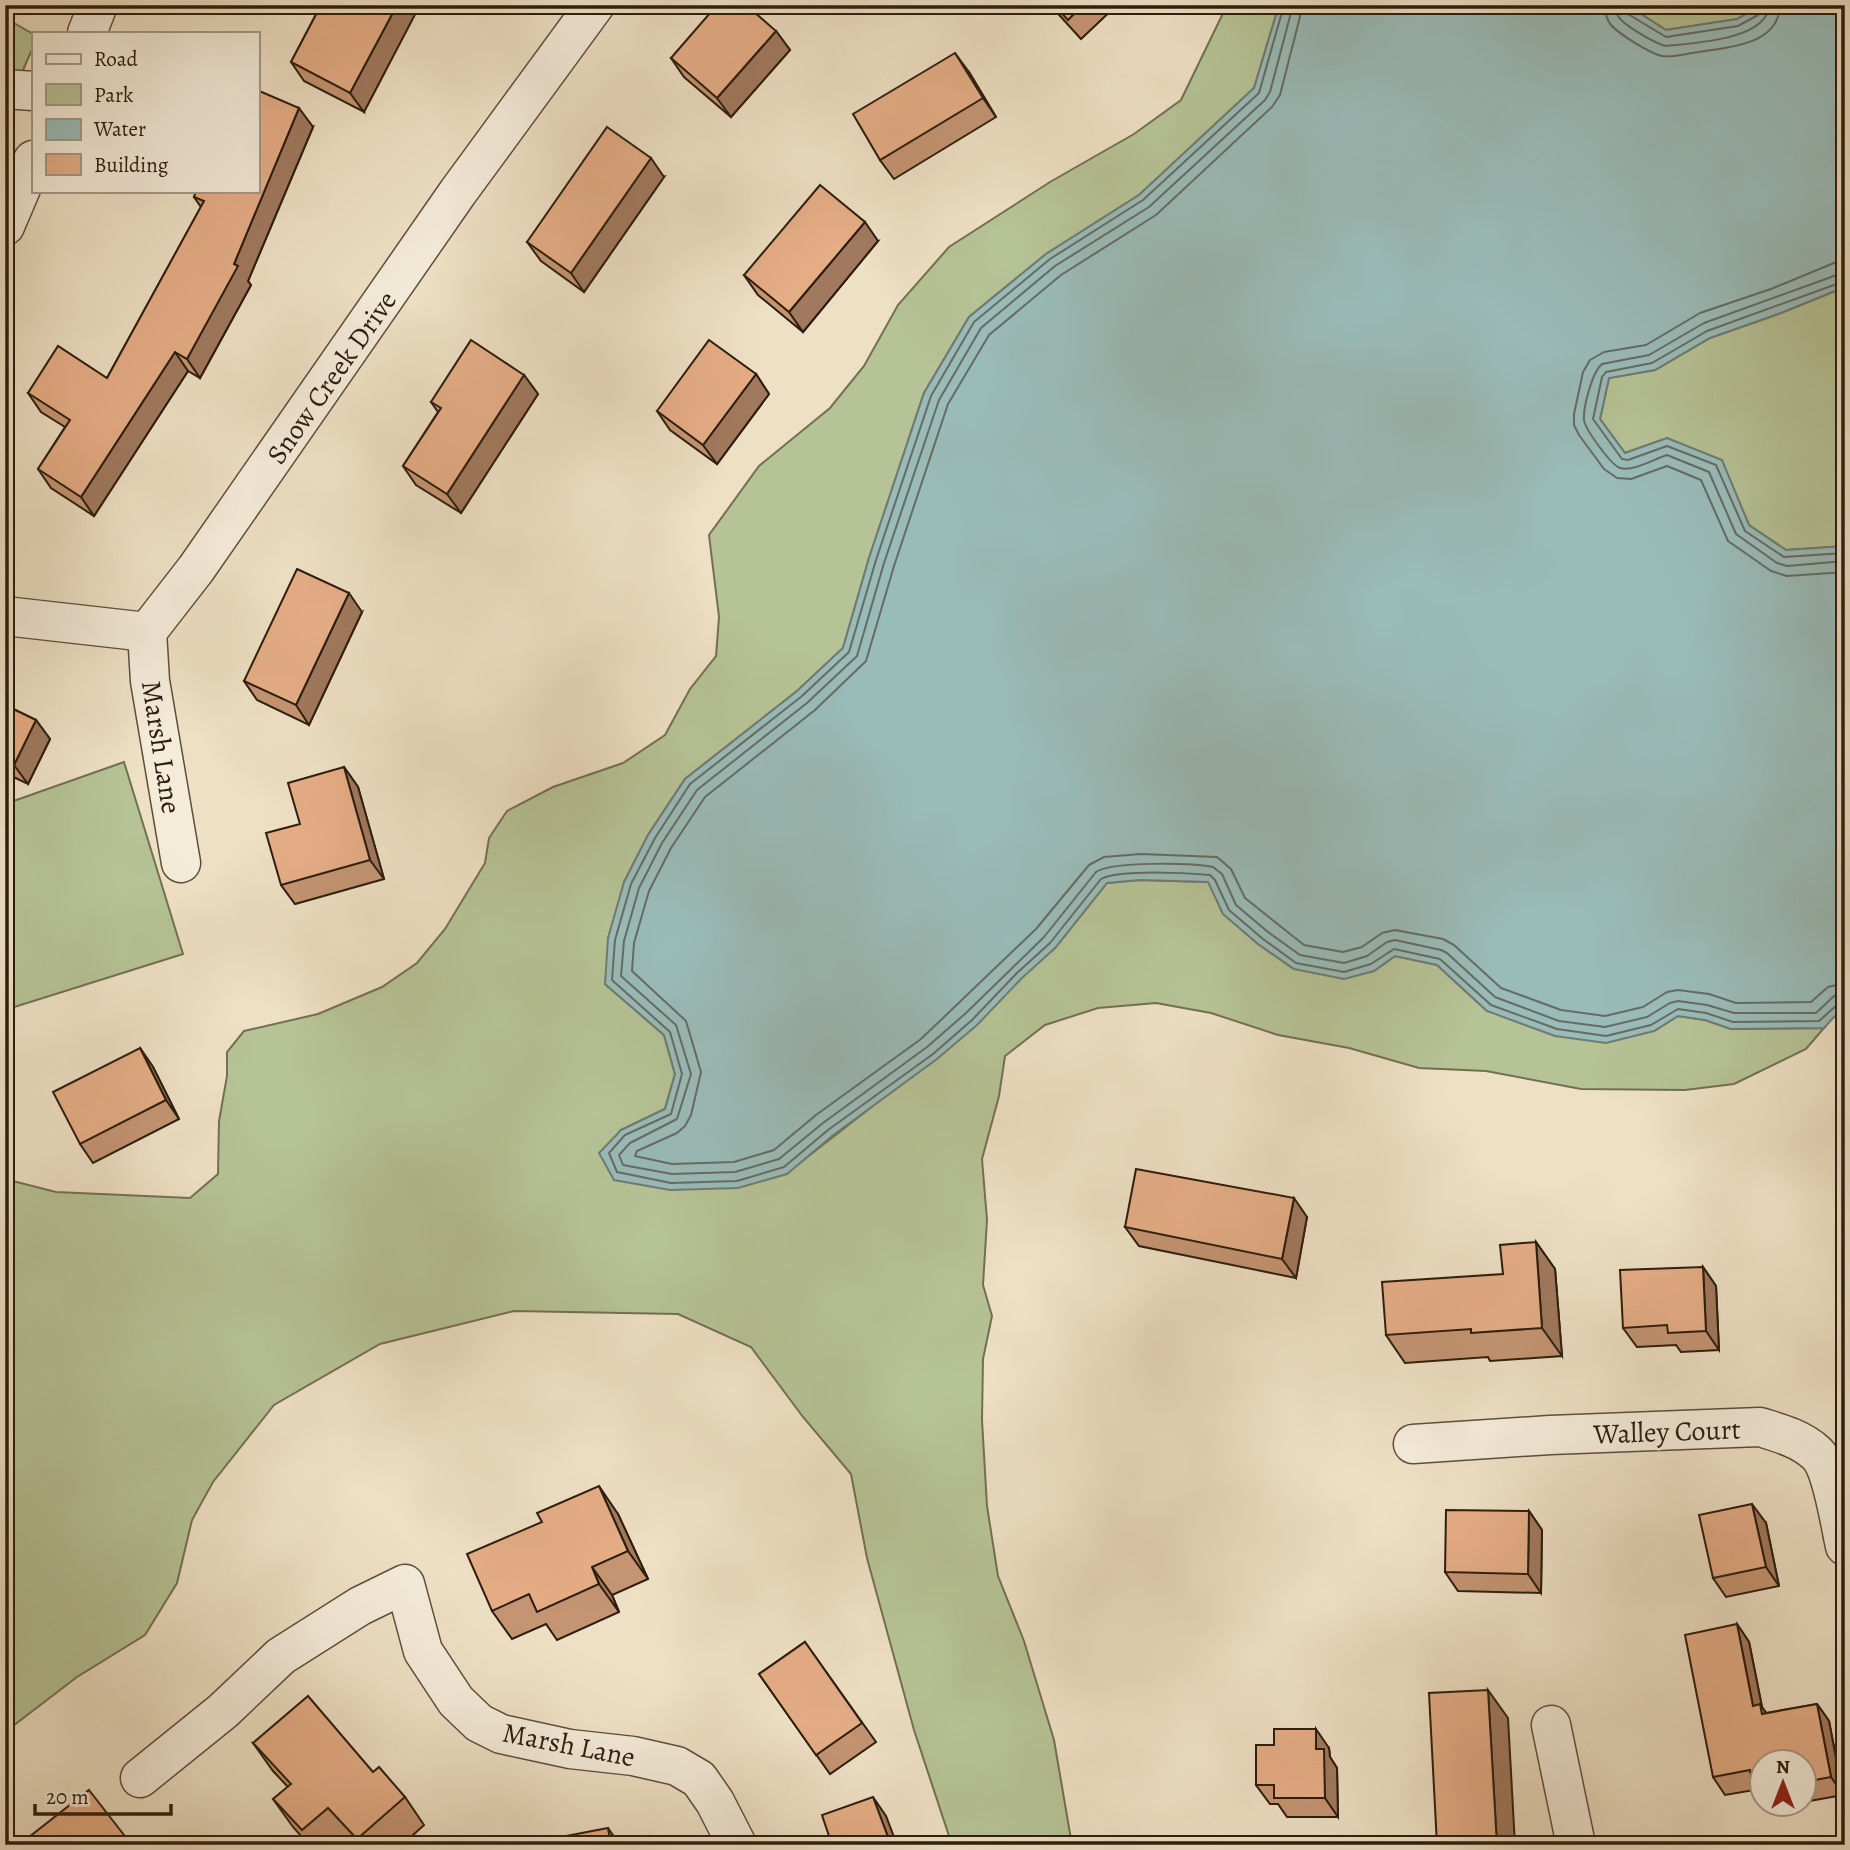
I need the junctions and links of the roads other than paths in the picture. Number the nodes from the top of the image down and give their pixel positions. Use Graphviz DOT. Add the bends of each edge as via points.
graph roads {
  1 [pos="98,5"];
  2 [pos="596,5"];
  3 [pos="86,32"];
  4 [pos="5,89"];
  5 [pos="32,91"];
  6 [pos="32,162"];
  7 [pos="5,226"];
  8 [pos="5,616"];
  9 [pos="147,632"];
  10 [pos="181,863"];
  11 [pos="1413,1444"];
  12 [pos="1845,1546"];
  13 [pos="1551,1725"];
  14 [pos="140,1778"];
  15 [pos="737,1845"];
  16 [pos="1576,1845"];
  1 -- 3 [label="street"];
  2 -- 9 [label="street, Snow Creek Drive"];
  4 -- 5 [label="street"];
  6 -- 7 [label="street"];
  8 -- 9 [label="street"];
  9 -- 10 [label="street, Marsh Lane" via="150,681"];
  11 -- 12 [label="street, Walley Court" via="1760,1427 1789,1436 1818,1453 1833,1487"];
  13 -- 16 [label="street"];
  14 -- 15 [label="street, Marsh Lane" via="223,1711 281,1656 360,1606 405,1584 423,1651 456,1701 479,1723 536,1742 677,1766 699,1779"];
}
